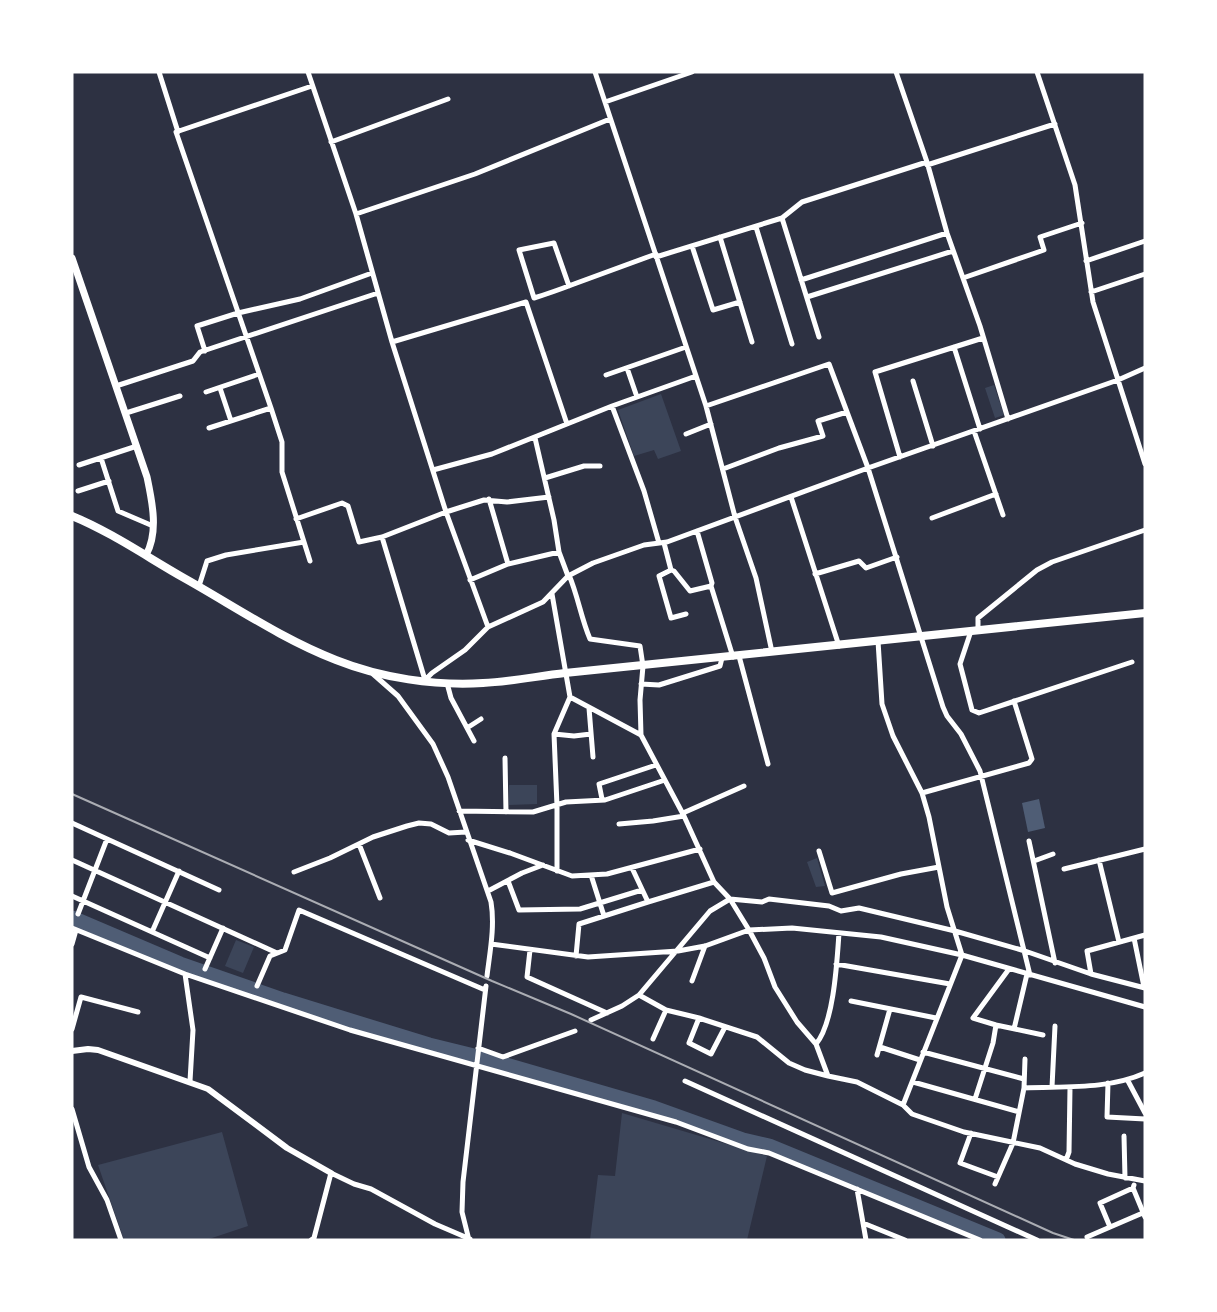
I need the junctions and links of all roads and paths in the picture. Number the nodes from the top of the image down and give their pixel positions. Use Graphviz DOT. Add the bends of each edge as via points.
graph roads {
  1 [pos="159,72"];
  2 [pos="308,72"];
  3 [pos="595,72"];
  4 [pos="692,72"];
  5 [pos="896,72"];
  6 [pos="1037,72"];
  7 [pos="312,86"];
  8 [pos="448,99"];
  9 [pos="605,102"];
  10 [pos="610,119"];
  11 [pos="1054,124"];
  12 [pos="178,132"];
  13 [pos="332,142"];
  14 [pos="927,164"];
  15 [pos="356,214"];
  16 [pos="782,218"];
  17 [pos="1082,223"];
  18 [pos="756,226"];
  19 [pos="947,233"];
  20 [pos="720,237"];
  21 [pos="1145,242"];
  22 [pos="692,246"];
  23 [pos="953,251"];
  24 [pos="656,255"];
  25 [pos="72,258"];
  26 [pos="1086,261"];
  27 [pos="372,273"];
  28 [pos="1144,277"];
  29 [pos="963,278"];
  30 [pos="801,280"];
  31 [pos="569,286"];
  32 [pos="1091,292"];
  33 [pos="378,293"];
  34 [pos="807,297"];
  35 [pos="740,302"];
  36 [pos="238,313"];
  37 [pos="246,337"];
  38 [pos="819,337"];
  39 [pos="983,338"];
  40 [pos="392,342"];
  41 [pos="752,342"];
  42 [pos="792,344"];
  43 [pos="686,347"];
  44 [pos="954,347"];
  45 [pos="205,351"];
  46 [pos="627,368"];
  47 [pos="1145,368"];
  48 [pos="259,374"];
  49 [pos="606,375"];
  50 [pos="696,376"];
  51 [pos="1118,380"];
  52 [pos="914,381"];
  53 [pos="116,386"];
  54 [pos="220,388"];
  55 [pos="206,392"];
  56 [pos="180,396"];
  57 [pos="637,397"];
  58 [pos="612,406"];
  59 [pos="706,406"];
  60 [pos="271,408"];
  61 [pos="847,412"];
  62 [pos="126,413"];
  63 [pos="1008,419"];
  64 [pos="231,421"];
  65 [pos="567,424"];
  66 [pos="711,424"];
  67 [pos="209,428"];
  68 [pos="977,430"];
  69 [pos="686,434"];
  70 [pos="535,438"];
  71 [pos="137,446"];
  72 [pos="933,446"];
  73 [pos="900,457"];
  74 [pos="100,458"];
  75 [pos="1145,464"];
  76 [pos="79,465"];
  77 [pos="600,466"];
  78 [pos="868,468"];
  79 [pos="723,469"];
  80 [pos="433,470"];
  81 [pos="545,478"];
  82 [pos="109,481"];
  83 [pos="78,491"];
  84 [pos="996,494"];
  85 [pos="549,497"];
  86 [pos="790,497"];
  87 [pos="489,499"];
  88 [pos="446,512"];
  89 [pos="1003,514"];
  90 [pos="72,516"];
  91 [pos="735,517"];
  92 [pos="932,518"];
  93 [pos="296,519"];
  94 [pos="153,526"];
  95 [pos="1145,530"];
  96 [pos="697,531"];
  97 [pos="382,537"];
  98 [pos="304,542"];
  99 [pos="662,543"];
  100 [pos="559,552"];
  101 [pos="146,555"];
  102 [pos="897,558"];
  103 [pos="310,561"];
  104 [pos="508,564"];
  105 [pos="671,570"];
  106 [pos="815,574"];
  107 [pos="568,575"];
  108 [pos="470,580"];
  109 [pos="199,586"];
  110 [pos="711,586"];
  111 [pos="552,594"];
  112 [pos="1145,613"];
  113 [pos="686,614"];
  114 [pos="488,627"];
  115 [pos="975,631"];
  116 [pos="919,636"];
  117 [pos="878,641"];
  118 [pos="839,646"];
  119 [pos="772,652"];
  120 [pos="736,656"];
  121 [pos="722,658"];
  122 [pos="1132,662"];
  123 [pos="643,666"];
  124 [pos="370,671"];
  125 [pos="565,673"];
  126 [pos="425,680"];
  127 [pos="447,682"];
  128 [pos="641,684"];
  129 [pos="570,698"];
  130 [pos="1014,701"];
  131 [pos="589,708"];
  132 [pos="481,719"];
  133 [pos="467,728"];
  134 [pos="554,734"];
  135 [pos="591,734"];
  136 [pos="641,735"];
  137 [pos="474,741"];
  138 [pos="593,757"];
  139 [pos="505,758"];
  140 [pos="768,764"];
  141 [pos="656,765"];
  142 [pos="982,777"];
  143 [pos="665,780"];
  144 [pos="744,786"];
  145 [pos="922,793"];
  146 [pos="602,799"];
  147 [pos="557,806"];
  148 [pos="459,811"];
  149 [pos="506,812"];
  150 [pos="683,814"];
  151 [pos="72,823"];
  152 [pos="619,824"];
  153 [pos="466,832"];
  154 [pos="107,839"];
  155 [pos="468,840"];
  156 [pos="1029,841"];
  157 [pos="358,844"];
  158 [pos="700,849"];
  159 [pos="1145,849"];
  160 [pos="819,851"];
  161 [pos="1053,854"];
  162 [pos="72,860"];
  163 [pos="1099,860"];
  164 [pos="1034,861"];
  165 [pos="543,865"];
  166 [pos="939,867"];
  167 [pos="633,868"];
  168 [pos="1064,868"];
  169 [pos="95,870"];
  170 [pos="557,871"];
  171 [pos="180,872"];
  172 [pos="294,872"];
  173 [pos="591,875"];
  174 [pos="508,881"];
  175 [pos="714,882"];
  176 [pos="219,890"];
  177 [pos="642,890"];
  178 [pos="488,891"];
  179 [pos="832,893"];
  180 [pos="72,896"];
  181 [pos="380,898"];
  182 [pos="730,899"];
  183 [pos="84,901"];
  184 [pos="165,902"];
  185 [pos="648,902"];
  186 [pos="600,904"];
  187 [pos="833,908"];
  188 [pos="580,909"];
  189 [pos="78,914"];
  190 [pos="604,916"];
  191 [pos="579,924"];
  192 [pos="223,928"];
  193 [pos="74,929"];
  194 [pos="749,930"];
  195 [pos="955,931"];
  196 [pos="152,932"];
  197 [pos="839,933"];
  198 [pos="1145,935"];
  199 [pos="1134,938"];
  200 [pos="1119,942"];
  201 [pos="72,944"];
  202 [pos="491,944"];
  203 [pos="705,946"];
  204 [pos="530,950"];
  205 [pos="678,951"];
  206 [pos="1025,951"];
  207 [pos="277,953"];
  208 [pos="962,955"];
  209 [pos="576,956"];
  210 [pos="210,958"];
  211 [pos="1055,963"];
  212 [pos="836,964"];
  213 [pos="205,969"];
  214 [pos="1009,969"];
  215 [pos="185,974"];
  216 [pos="1091,974"];
  217 [pos="1028,975"];
  218 [pos="487,976"];
  219 [pos="692,981"];
  220 [pos="950,984"];
  221 [pos="257,986"];
  222 [pos="1144,987"];
  223 [pos="639,995"];
  224 [pos="851,1001"];
  225 [pos="1145,1007"];
  226 [pos="890,1009"];
  227 [pos="666,1010"];
  228 [pos="138,1012"];
  229 [pos="607,1012"];
  230 [pos="699,1018"];
  231 [pos="936,1018"];
  232 [pos="591,1020"];
  233 [pos="996,1025"];
  234 [pos="1055,1026"];
  235 [pos="725,1027"];
  236 [pos="72,1029"];
  237 [pos="1014,1029"];
  238 [pos="575,1031"];
  239 [pos="1043,1035"];
  240 [pos="653,1039"];
  241 [pos="816,1044"];
  242 [pos="879,1047"];
  243 [pos="72,1051"];
  244 [pos="478,1051"];
  245 [pos="923,1052"];
  246 [pos="878,1055"];
  247 [pos="1025,1059"];
  248 [pos="920,1060"];
  249 [pos="476,1064"];
  250 [pos="985,1069"];
  251 [pos="1145,1073"];
  252 [pos="828,1076"];
  253 [pos="1024,1079"];
  254 [pos="1128,1080"];
  255 [pos="190,1081"];
  256 [pos="685,1081"];
  257 [pos="913,1082"];
  258 [pos="1107,1083"];
  259 [pos="1052,1087"];
  260 [pos="1024,1088"];
  261 [pos="1071,1088"];
  262 [pos="975,1099"];
  263 [pos="903,1105"];
  264 [pos="72,1108"];
  265 [pos="1019,1112"];
  266 [pos="1145,1113"];
  267 [pos="1145,1119"];
  268 [pos="971,1133"];
  269 [pos="1124,1136"];
  270 [pos="1013,1143"];
  271 [pos="1066,1160"];
  272 [pos="331,1173"];
  273 [pos="998,1177"];
  274 [pos="1125,1178"];
  275 [pos="1135,1180"];
  276 [pos="1145,1181"];
  277 [pos="995,1184"];
  278 [pos="1133,1188"];
  279 [pos="857,1189"];
  280 [pos="1144,1214"];
  281 [pos="863,1223"];
  282 [pos="1110,1227"];
  283 [pos="1087,1237"];
  284 [pos="469,1239"];
  285 [pos="1030,1239"];
  286 [pos="121,1240"];
  287 [pos="311,1240"];
  288 [pos="866,1240"];
  289 [pos="905,1240"];
  290 [pos="980,1240"];
  291 [pos="1037,1240"];
  1 -- 12 [label="street"];
  2 -- 7 [label="street"];
  3 -- 9 [label="street"];
  4 -- 9 [label="street"];
  5 -- 14 [label="street"];
  6 -- 11 [label="street"];
  7 -- 12 [label="street"];
  7 -- 13 [label="street"];
  8 -- 13 [label="street"];
  9 -- 10 [label="street"];
  10 -- 15 [label="street" via="475,174"];
  10 -- 24 [label="street"];
  11 -- 14 [label="street"];
  11 -- 17 [label="street" via="1075,185"];
  12 -- 36 [label="street"];
  13 -- 15 [label="street"];
  14 -- 16 [label="street" via="802,202"];
  14 -- 19 [label="street"];
  15 -- 27 [label="street"];
  16 -- 18 [label="street"];
  16 -- 30 [label="street"];
  17 -- 26 [label="street"];
  17 -- 29 [label="street" via="1040,237 1044,250"];
  18 -- 20 [label="street"];
  18 -- 42 [label="street"];
  19 -- 23 [label="street"];
  19 -- 30 [label="street"];
  20 -- 22 [label="street"];
  20 -- 35 [label="street"];
  21 -- 26 [label="street"];
  22 -- 24 [label="street"];
  22 -- 35 [label="street" via="713,310"];
  23 -- 29 [label="street"];
  23 -- 34 [label="street"];
  24 -- 31 [label="street"];
  24 -- 43 [label="street"];
  25 -- 53 [label="main road"];
  26 -- 32 [label="street"];
  27 -- 33 [label="street"];
  27 -- 36 [label="street" via="300,299"];
  28 -- 32 [label="street"];
  29 -- 39 [label="street"];
  30 -- 34 [label="street"];
  31 -- 31 [label="street" via="554,243 519,250 534,298"];
  32 -- 51 [label="street"];
  33 -- 37 [label="street"];
  33 -- 40 [label="street"];
  34 -- 38 [label="street"];
  35 -- 41 [label="street"];
  36 -- 37 [label="street"];
  36 -- 45 [label="street" via="197,326"];
  37 -- 45 [label="street"];
  37 -- 48 [label="street"];
  39 -- 44 [label="street"];
  39 -- 63 [label="street"];
  40 -- 65 [label="street" via="526,302"];
  40 -- 80 [label="street"];
  43 -- 46 [label="street"];
  43 -- 50 [label="street"];
  44 -- 68 [label="street"];
  44 -- 73 [label="street" via="875,372"];
  45 -- 53 [label="street" via="193,361"];
  46 -- 49 [label="street"];
  46 -- 57 [label="street"];
  47 -- 51 [label="street"];
  48 -- 54 [label="street"];
  48 -- 60 [label="street"];
  50 -- 57 [label="street"];
  50 -- 59 [label="street"];
  51 -- 63 [label="street"];
  51 -- 75 [label="street"];
  52 -- 72 [label="street"];
  53 -- 62 [label="main road"];
  54 -- 55 [label="street"];
  54 -- 64 [label="street"];
  56 -- 62 [label="street"];
  57 -- 58 [label="street"];
  58 -- 65 [label="street"];
  58 -- 99 [label="street"];
  59 -- 61 [label="street" via="829,364"];
  59 -- 66 [label="street"];
  60 -- 64 [label="street"];
  60 -- 93 [label="street" via="282,442 282,472"];
  61 -- 78 [label="street"];
  61 -- 79 [label="street" via="818,421 823,436"];
  62 -- 71 [label="main road"];
  63 -- 68 [label="street"];
  64 -- 67 [label="street"];
  65 -- 70 [label="street"];
  66 -- 69 [label="street"];
  66 -- 79 [label="street"];
  68 -- 72 [label="street"];
  68 -- 84 [label="street"];
  70 -- 80 [label="street"];
  70 -- 81 [label="street"];
  71 -- 74 [label="street"];
  71 -- 94 [label="main road" via="151,496"];
  72 -- 73 [label="street"];
  73 -- 78 [label="street"];
  74 -- 76 [label="street"];
  74 -- 82 [label="street"];
  77 -- 81 [label="street" via="584,466"];
  78 -- 86 [label="street"];
  78 -- 102 [label="street"];
  79 -- 91 [label="street"];
  80 -- 88 [label="street"];
  81 -- 85 [label="street"];
  82 -- 83 [label="street"];
  82 -- 94 [label="street" via="118,511"];
  84 -- 89 [label="street"];
  84 -- 92 [label="street"];
  85 -- 87 [label="street" via="507,502"];
  85 -- 100 [label="street"];
  86 -- 91 [label="street"];
  86 -- 106 [label="street"];
  87 -- 88 [label="street"];
  87 -- 104 [label="street"];
  88 -- 97 [label="street"];
  88 -- 108 [label="street"];
  90 -- 101 [label="highway"];
  91 -- 96 [label="street"];
  91 -- 119 [label="street" via="756,578"];
  93 -- 97 [label="street" via="342,503 348,506 359,542"];
  93 -- 98 [label="street"];
  94 -- 101 [label="main road"];
  95 -- 115 [label="street" via="1037,570 978,618"];
  96 -- 99 [label="street"];
  96 -- 110 [label="street"];
  97 -- 126 [label="street"];
  98 -- 103 [label="street"];
  98 -- 109 [label="street" via="207,561"];
  99 -- 105 [label="street"];
  99 -- 107 [label="street" via="644,545"];
  100 -- 104 [label="street"];
  100 -- 107 [label="street"];
  101 -- 109 [label="highway"];
  102 -- 106 [label="street" via="866,568 859,561"];
  102 -- 116 [label="street"];
  104 -- 108 [label="street"];
  105 -- 110 [label="street" via="690,591"];
  105 -- 113 [label="street" via="658,576 671,618"];
  106 -- 118 [label="street"];
  107 -- 111 [label="street"];
  107 -- 123 [label="street" via="590,639 640,646"];
  108 -- 114 [label="street"];
  109 -- 124 [label="highway" via="280,634"];
  110 -- 120 [label="street"];
  111 -- 114 [label="street"];
  111 -- 125 [label="street"];
  112 -- 115 [label="highway"];
  114 -- 126 [label="street"];
  115 -- 116 [label="highway"];
  115 -- 130 [label="street" via="960,664 972,710 979,712"];
  116 -- 117 [label="highway"];
  116 -- 142 [label="street" via="943,707 974,756"];
  117 -- 118 [label="highway"];
  117 -- 145 [label="street" via="882,704 893,736"];
  118 -- 119 [label="highway"];
  119 -- 120 [label="highway"];
  120 -- 121 [label="highway"];
  120 -- 140 [label="street"];
  121 -- 123 [label="highway"];
  121 -- 128 [label="street" via="720,666 659,685"];
  122 -- 130 [label="street"];
  123 -- 125 [label="highway"];
  123 -- 128 [label="street"];
  124 -- 126 [label="highway"];
  124 -- 148 [label="street" via="398,696 433,744"];
  125 -- 127 [label="highway" via="483,683"];
  125 -- 129 [label="street"];
  126 -- 127 [label="highway"];
  127 -- 133 [label="street"];
  128 -- 136 [label="street"];
  129 -- 131 [label="street"];
  129 -- 134 [label="street"];
  130 -- 142 [label="street" via="1032,759"];
  131 -- 135 [label="street"];
  131 -- 136 [label="street"];
  132 -- 133 [label="street"];
  133 -- 137 [label="street"];
  134 -- 135 [label="street"];
  134 -- 147 [label="street"];
  135 -- 138 [label="street"];
  136 -- 141 [label="street"];
  139 -- 149 [label="street"];
  141 -- 143 [label="street"];
  141 -- 146 [label="street" via="599,784"];
  142 -- 145 [label="street"];
  142 -- 206 [label="street"];
  143 -- 146 [label="street"];
  143 -- 150 [label="street"];
  144 -- 150 [label="street"];
  145 -- 166 [label="street"];
  146 -- 147 [label="street"];
  147 -- 149 [label="street" via="533,812"];
  147 -- 170 [label="street"];
  148 -- 149 [label="street"];
  148 -- 153 [label="street"];
  150 -- 152 [label="street"];
  150 -- 158 [label="street"];
  151 -- 154 [label="street"];
  153 -- 155 [label="street"];
  153 -- 157 [label="street" via="449,833 419,823"];
  154 -- 169 [label="street"];
  154 -- 171 [label="street"];
  155 -- 165 [label="street"];
  155 -- 178 [label="street"];
  156 -- 164 [label="street"];
  157 -- 172 [label="street"];
  157 -- 181 [label="street"];
  158 -- 167 [label="street"];
  158 -- 175 [label="street"];
  159 -- 163 [label="street"];
  160 -- 179 [label="street"];
  161 -- 164 [label="street"];
  162 -- 169 [label="street"];
  163 -- 168 [label="street"];
  163 -- 200 [label="street"];
  164 -- 211 [label="street"];
  165 -- 170 [label="street"];
  165 -- 174 [label="street"];
  166 -- 179 [label="street" via="901,873"];
  166 -- 195 [label="street"];
  167 -- 173 [label="street"];
  167 -- 177 [label="street"];
  169 -- 183 [label="street"];
  169 -- 184 [label="street"];
  170 -- 173 [label="street" via="572,876"];
  171 -- 176 [label="street"];
  171 -- 184 [label="street"];
  173 -- 186 [label="street"];
  174 -- 178 [label="street"];
  174 -- 188 [label="street" via="519,910"];
  175 -- 182 [label="street"];
  175 -- 185 [label="street"];
  177 -- 185 [label="street"];
  177 -- 186 [label="street"];
  178 -- 202 [label="street" via="493,914"];
  179 -- 187 [label="street"];
  180 -- 183 [label="street"];
  182 -- 187 [label="street" via="769,899"];
  182 -- 194 [label="street"];
  182 -- 205 [label="street" via="710,910"];
  183 -- 189 [label="street"];
  183 -- 196 [label="street"];
  184 -- 192 [label="street"];
  184 -- 196 [label="street"];
  185 -- 190 [label="street"];
  186 -- 188 [label="street"];
  186 -- 190 [label="street"];
  187 -- 195 [label="street" via="858,908"];
  188 -- 191 [label="street"];
  190 -- 191 [label="street"];
  191 -- 209 [label="street"];
  192 -- 207 [label="street"];
  192 -- 210 [label="street"];
  193 -- 201 [label="street"];
  193 -- 215 [label="street"];
  194 -- 197 [label="street" via="792,928"];
  194 -- 203 [label="street"];
  194 -- 241 [label="street" via="775,987"];
  195 -- 206 [label="street"];
  195 -- 208 [label="street"];
  196 -- 210 [label="street"];
  197 -- 208 [label="street" via="881,937"];
  197 -- 212 [label="street"];
  198 -- 199 [label="street"];
  199 -- 200 [label="street"];
  199 -- 222 [label="street"];
  200 -- 216 [label="street" via="1087,951"];
  202 -- 204 [label="street"];
  202 -- 218 [label="street"];
  203 -- 205 [label="street"];
  203 -- 219 [label="street"];
  204 -- 209 [label="street"];
  204 -- 229 [label="street" via="527,977"];
  205 -- 209 [label="street"];
  205 -- 223 [label="street"];
  206 -- 211 [label="street"];
  206 -- 217 [label="street"];
  207 -- 221 [label="street" via="270,956"];
  207 -- 244 [label="street" via="285,950 299,910 485,988"];
  208 -- 214 [label="street"];
  208 -- 220 [label="street"];
  210 -- 213 [label="street"];
  211 -- 216 [label="street"];
  212 -- 220 [label="street"];
  212 -- 241 [label="street" via="822,1038"];
  214 -- 217 [label="street"];
  214 -- 233 [label="street" via="973,1018"];
  215 -- 249 [label="street" via="350,1030"];
  215 -- 255 [label="street" via="193,1030"];
  216 -- 222 [label="street"];
  217 -- 225 [label="street"];
  217 -- 237 [label="street"];
  220 -- 231 [label="street"];
  223 -- 227 [label="street"];
  223 -- 229 [label="street"];
  224 -- 226 [label="street"];
  226 -- 231 [label="street"];
  226 -- 242 [label="street"];
  227 -- 230 [label="street"];
  227 -- 240 [label="street"];
  228 -- 236 [label="street" via="81,997"];
  229 -- 232 [label="street"];
  230 -- 235 [label="street"];
  230 -- 235 [label="street" via="689,1043 711,1054"];
  231 -- 245 [label="street"];
  233 -- 237 [label="street"];
  233 -- 250 [label="street"];
  234 -- 259 [label="street"];
  235 -- 252 [label="street" via="757,1037 789,1063"];
  237 -- 239 [label="street"];
  238 -- 244 [label="street" via="503,1057"];
  241 -- 252 [label="street"];
  242 -- 246 [label="street"];
  242 -- 248 [label="street"];
  243 -- 255 [label="street" via="98,1050"];
  244 -- 249 [label="street"];
  245 -- 248 [label="street"];
  245 -- 250 [label="street"];
  247 -- 253 [label="street"];
  248 -- 257 [label="street"];
  249 -- 279 [label="street" via="676,1122"];
  249 -- 284 [label="street" via="463,1182 462,1212"];
  250 -- 253 [label="street"];
  250 -- 262 [label="street"];
  251 -- 254 [label="street"];
  252 -- 263 [label="street" via="857,1082"];
  253 -- 260 [label="street"];
  254 -- 258 [label="street"];
  254 -- 266 [label="street"];
  255 -- 272 [label="street" via="220,1096 287,1148"];
  256 -- 285 [label="street"];
  257 -- 262 [label="street"];
  257 -- 263 [label="street"];
  258 -- 261 [label="street"];
  258 -- 267 [label="street" via="1107,1117"];
  259 -- 260 [label="street"];
  259 -- 261 [label="street"];
  260 -- 265 [label="street"];
  261 -- 271 [label="street"];
  262 -- 265 [label="street"];
  263 -- 268 [label="street" via="912,1114"];
  264 -- 286 [label="street" via="89,1167 107,1200"];
  265 -- 270 [label="street"];
  268 -- 270 [label="street"];
  268 -- 273 [label="street" via="960,1163"];
  269 -- 274 [label="street"];
  270 -- 271 [label="street" via="1040,1148"];
  270 -- 273 [label="street"];
  271 -- 274 [label="street"];
  272 -- 284 [label="street" via="376,1191"];
  272 -- 287 [label="street"];
  273 -- 277 [label="street"];
  274 -- 275 [label="street"];
  275 -- 276 [label="street"];
  275 -- 278 [label="street"];
  278 -- 280 [label="street"];
  278 -- 282 [label="street" via="1100,1203"];
  279 -- 281 [label="street"];
  279 -- 290 [label="street"];
  280 -- 282 [label="street"];
  281 -- 288 [label="street"];
  281 -- 289 [label="street"];
  282 -- 283 [label="street"];
  285 -- 291 [label="street"];
}
